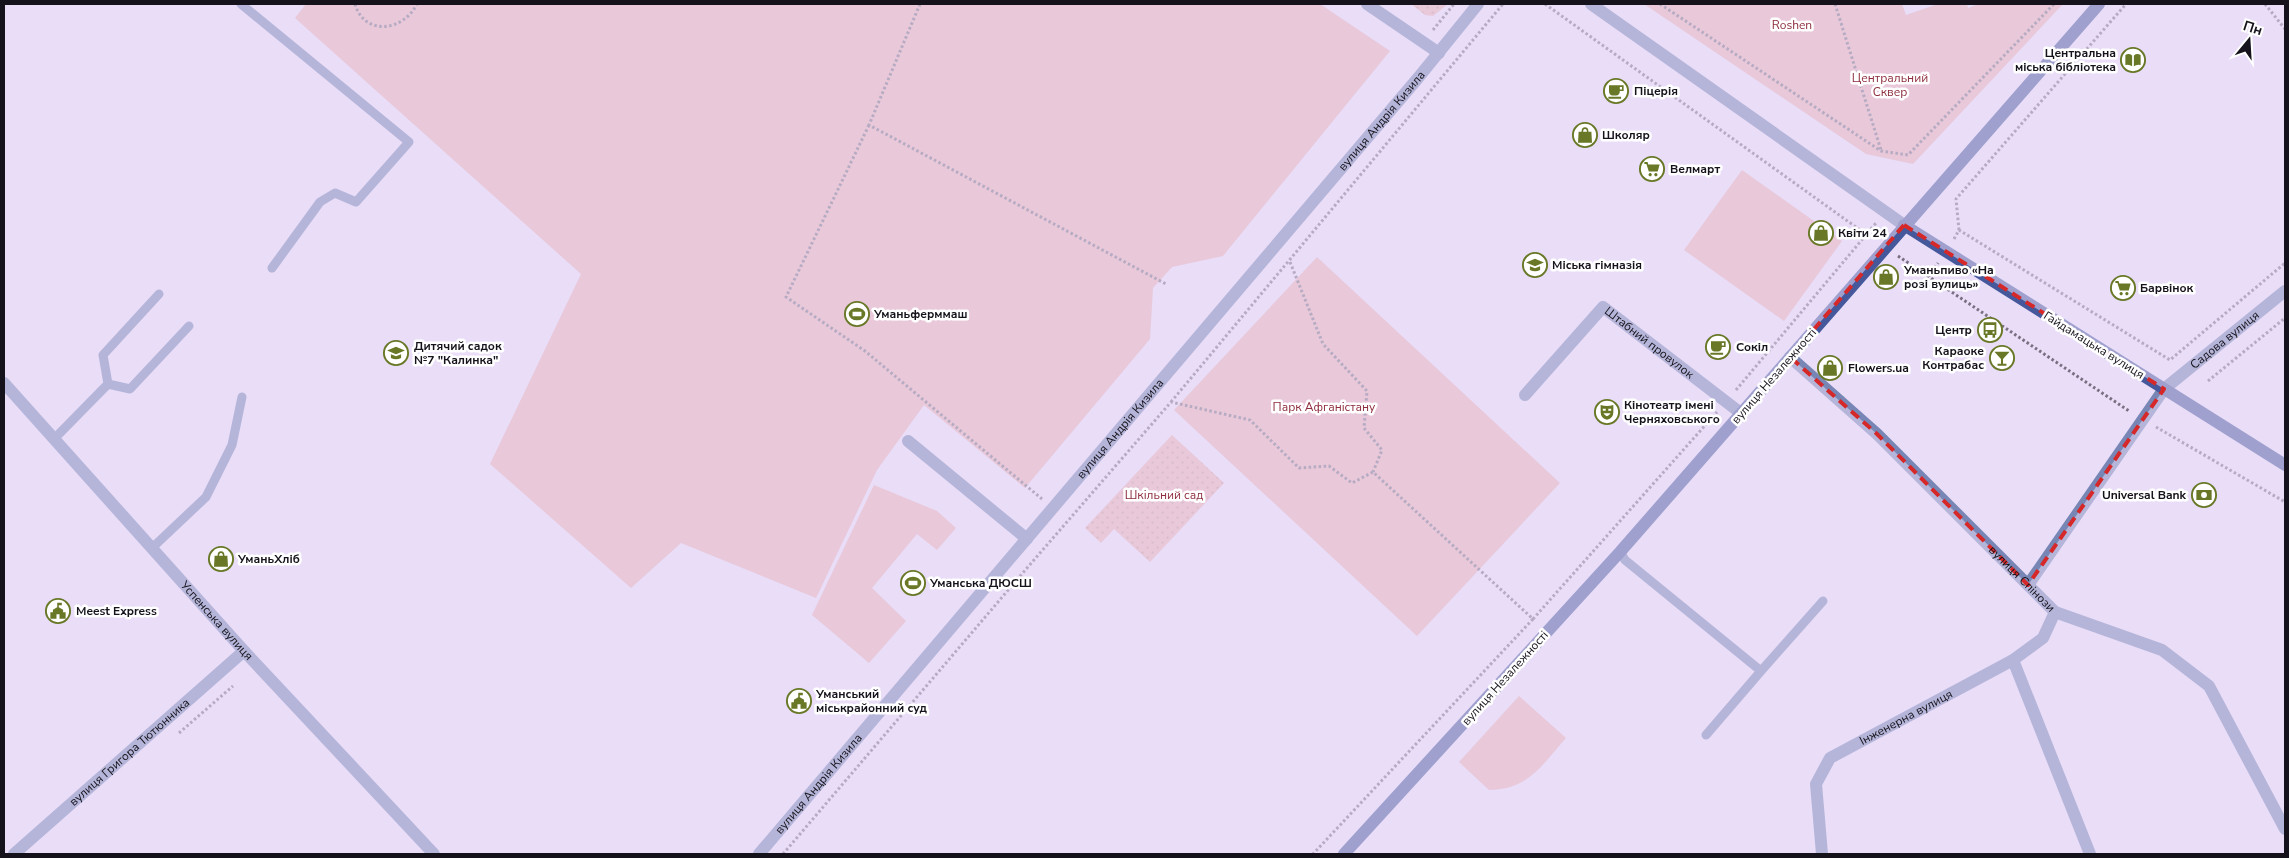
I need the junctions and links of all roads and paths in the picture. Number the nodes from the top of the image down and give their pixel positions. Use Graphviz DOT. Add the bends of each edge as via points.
graph roads {
  1 [pos="241,4"];
  2 [pos="355,4"];
  3 [pos="417,4"];
  4 [pos="920,4"];
  5 [pos="1367,4"];
  6 [pos="1454,4"];
  7 [pos="1478,4"];
  8 [pos="1504,4"];
  9 [pos="1544,4"];
  10 [pos="1591,4"];
  11 [pos="1660,4"];
  12 [pos="1835,4"];
  13 [pos="2054,4"];
  14 [pos="2099,4"];
  15 [pos="2126,4"];
  16 [pos="2265,4"];
  17 [pos="2285,28"];
  18 [pos="1430,34"];
  19 [pos="1439,53"];
  20 [pos="869,126"];
  21 [pos="1881,151"];
  22 [pos="1886,211"];
  23 [pos="1904,225"];
  24 [pos="1959,230"];
  25 [pos="1867,235"];
  26 [pos="1946,251"];
  27 [pos="1894,253"];
  28 [pos="1290,262"];
  29 [pos="2285,262"];
  30 [pos="272,268"];
  31 [pos="1929,276"];
  32 [pos="1166,284"];
  33 [pos="2285,291"];
  34 [pos="159,294"];
  35 [pos="2285,318"];
  36 [pos="189,326"];
  37 [pos="1790,357"];
  38 [pos="2208,381"];
  39 [pos="4,383"];
  40 [pos="108,384"];
  41 [pos="2164,389"];
  42 [pos="1526,394"];
  43 [pos="242,397"];
  44 [pos="1726,401"];
  45 [pos="1171,402"];
  46 [pos="1742,414"];
  47 [pos="2142,419"];
  48 [pos="54,439"];
  49 [pos="908,441"];
  50 [pos="2285,465"];
  51 [pos="1373,472"];
  52 [pos="1022,482"];
  53 [pos="2285,502"];
  54 [pos="1027,539"];
  55 [pos="152,548"];
  56 [pos="1620,552"];
  57 [pos="2028,585"];
  58 [pos="1824,601"];
  59 [pos="2055,612"];
  60 [pos="1533,619"];
  61 [pos="244,651"];
  62 [pos="2013,660"];
  63 [pos="1761,671"];
  64 [pos="1706,735"];
  65 [pos="2285,829"];
  66 [pos="14,854"];
  67 [pos="434,854"];
  68 [pos="759,854"];
  69 [pos="783,854"];
  70 [pos="1313,854"];
  71 [pos="1344,854"];
  72 [pos="1822,854"];
  73 [pos="2090,854"];
  1 -- 30 [label="lane" via="409,142 356,202 335,193 320,202"];
  2 -- 3 [label="path" via="365,19 389,27 402,23"];
  4 -- 20 [label="path"];
  5 -- 19 [label="street"];
  6 -- 18 [label="path"];
  7 -- 19 [label="street, вулиця Андрія Кизила"];
  8 -- 28 [label="path"];
  9 -- 25 [label="path"];
  10 -- 22 [label="street"];
  11 -- 21 [label="path"];
  12 -- 21 [label="path"];
  13 -- 21 [label="path" via="1908,155"];
  14 -- 23 [label="main road, вулиця Незалежності"];
  15 -- 24 [label="path" via="1956,199"];
  16 -- 17 [label="path"];
  19 -- 54 [label="street, вулиця Андрія Кизила"];
  20 -- 32 [label="path"];
  20 -- 52 [label="path" via="786,297 865,350"];
  22 -- 23 [label="street"];
  22 -- 25 [label="path"];
  23 -- 26 [label="main road, Гайдамацька вулиця"];
  23 -- 37 [label="main road, вулиця Незалежності"];
  24 -- 26 [label="path"];
  24 -- 29 [label="path" via="2170,360"];
  25 -- 44 [label="path"];
  26 -- 31 [label="path"];
  26 -- 41 [label="main road, Гайдамацька вулиця"];
  27 -- 31 [label="path"];
  28 -- 45 [label="path"];
  28 -- 51 [label="path" via="1323,344 1367,391 1364,428 1382,450"];
  31 -- 47 [label="path"];
  33 -- 41 [label="street, Садова вулиця"];
  34 -- 40 [label="lane" via="103,355"];
  35 -- 38 [label="path"];
  36 -- 40 [label="lane" via="130,389"];
  37 -- 46 [label="main road, вулиця Незалежності"];
  37 -- 57 [label="street, вулиця Спінози" via="1877,434"];
  39 -- 48 [label="street, Успенська вулиця"];
  40 -- 48 [label="lane"];
  41 -- 47 [label="street, Садова вулиця"];
  41 -- 50 [label="main road, Гайдамацька вулиця"];
  42 -- 44 [label="street, Штабний провулок" via="1603,307"];
  43 -- 55 [label="lane" via="232,445 206,497"];
  44 -- 46 [label="street, Штабний провулок"];
  44 -- 60 [label="path"];
  45 -- 51 [label="path" via="1250,420 1299,468 1329,466 1352,482"];
  45 -- 69 [label="path"];
  46 -- 56 [label="main road, вулиця Незалежності"];
  47 -- 53 [label="path"];
  47 -- 57 [label="street, Садова вулиця"];
  48 -- 55 [label="street, Успенська вулиця"];
  49 -- 54 [label="street"];
  51 -- 60 [label="path"];
  54 -- 68 [label="street, вулиця Андрія Кизила"];
  55 -- 61 [label="street, Успенська вулиця"];
  56 -- 63 [label="lane" via="1625,560"];
  56 -- 71 [label="main road, вулиця Незалежності"];
  57 -- 59 [label="street, вулиця Спінози"];
  58 -- 63 [label="lane"];
  59 -- 62 [label="street, Інженерна вулиця" via="2043,638"];
  59 -- 65 [label="street, вулиця Спінози" via="2162,650 2209,686"];
  60 -- 70 [label="path"];
  61 -- 66 [label="street, вулиця Григора Тютюнника"];
  61 -- 67 [label="street, Успенська вулиця"];
  62 -- 72 [label="street, Інженерна вулиця" via="1830,758 1816,784"];
  62 -- 73 [label="street"];
  63 -- 64 [label="lane"];
}
